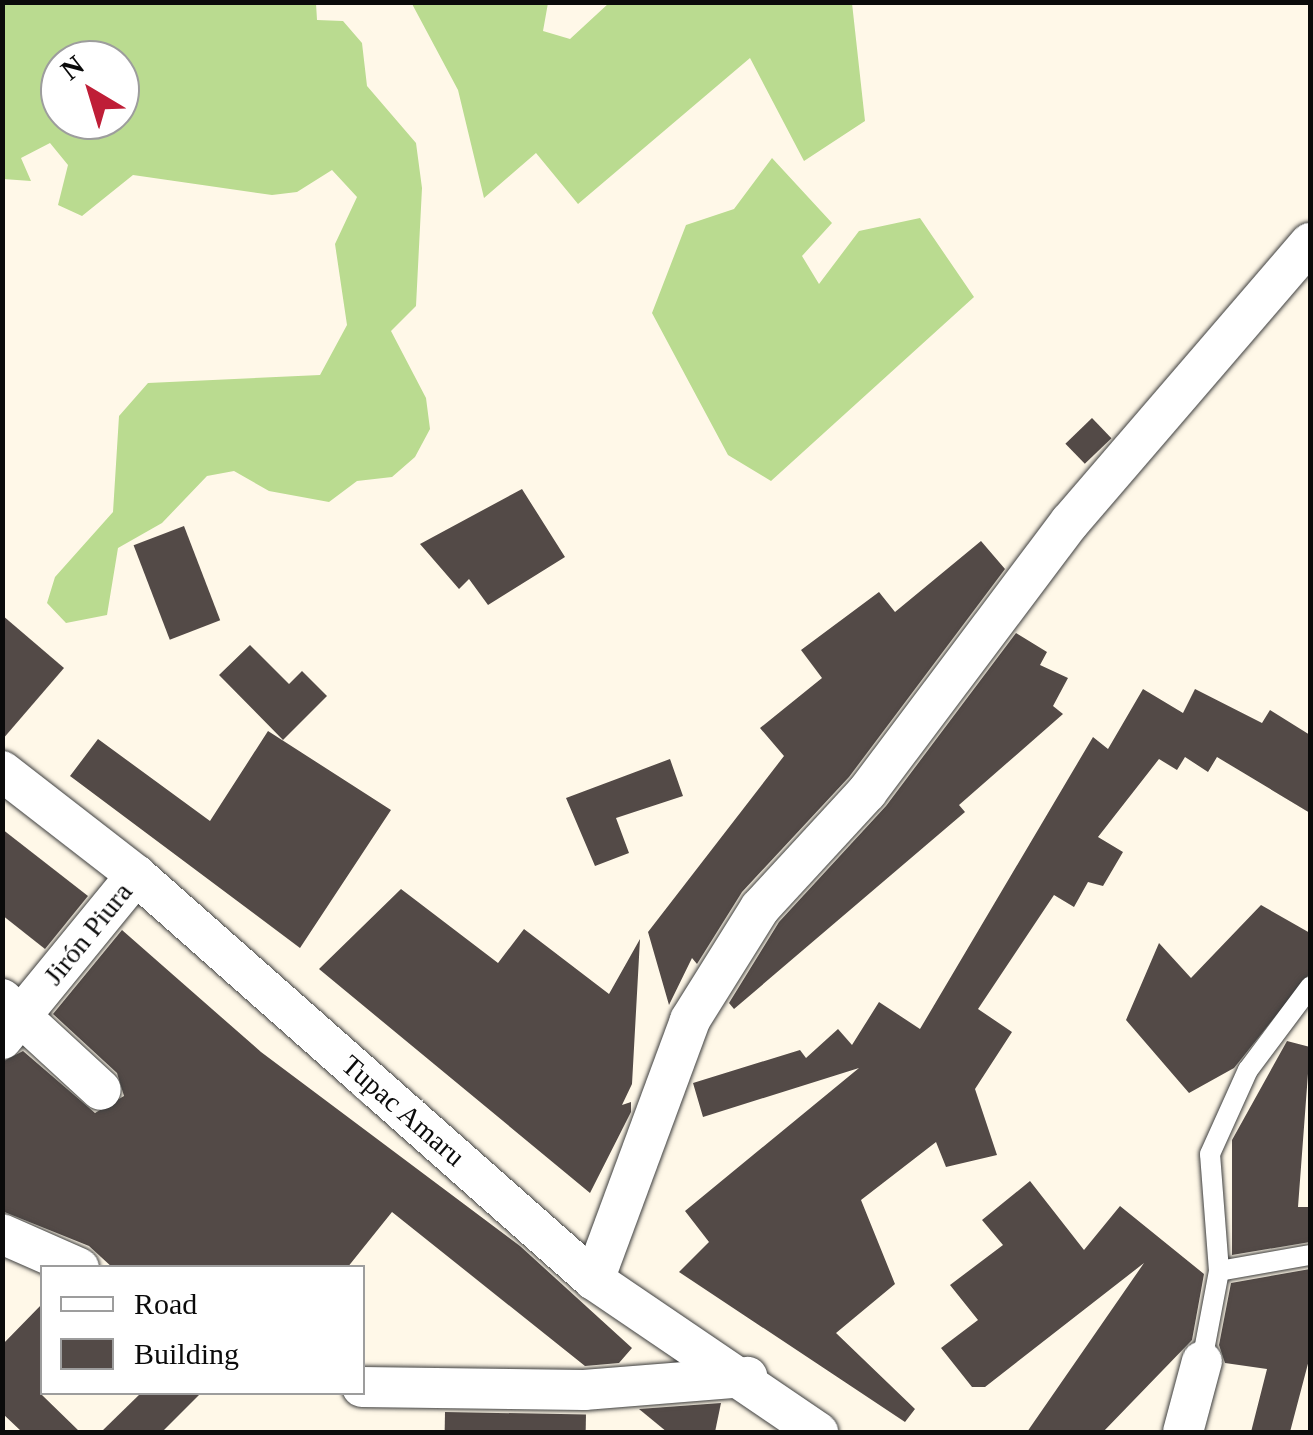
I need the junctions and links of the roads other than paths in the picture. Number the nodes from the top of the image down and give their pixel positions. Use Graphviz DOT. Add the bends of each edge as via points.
graph roads {
  1 [pos="1310,242"];
  2 [pos="2,770"];
  3 [pos="136,875"];
  4 [pos="1310,987"];
  5 [pos="9,1018"];
  6 [pos="101,1090"];
  7 [pos="2,1234"];
  8 [pos="1310,1255"];
  9 [pos="72,1265"];
  10 [pos="1218,1270"];
  11 [pos="594,1280"];
  12 [pos="1202,1361"];
  13 [pos="747,1377"];
  14 [pos="365,1387"];
  15 [pos="818,1432"];
  16 [pos="1184,1432"];
  1 -- 11 [label="street" via="1070,522 867,792 760,908 690,1020"];
  2 -- 3 [label="street, Tupac Amaru"];
  3 -- 5 [label="street, Jirón Piura"];
  3 -- 11 [label="street, Tupac Amaru"];
  4 -- 10 [label="lane" via="1248,1070 1210,1154"];
  5 -- 6 [label="street"];
  7 -- 9 [label="street"];
  8 -- 10 [label="lane"];
  10 -- 12 [label="lane"];
  11 -- 13 [label="street, Tupac Amaru"];
  12 -- 16 [label="street"];
  13 -- 14 [label="street" via="584,1390"];
  13 -- 15 [label="street, Tupac Amaru"];
}
